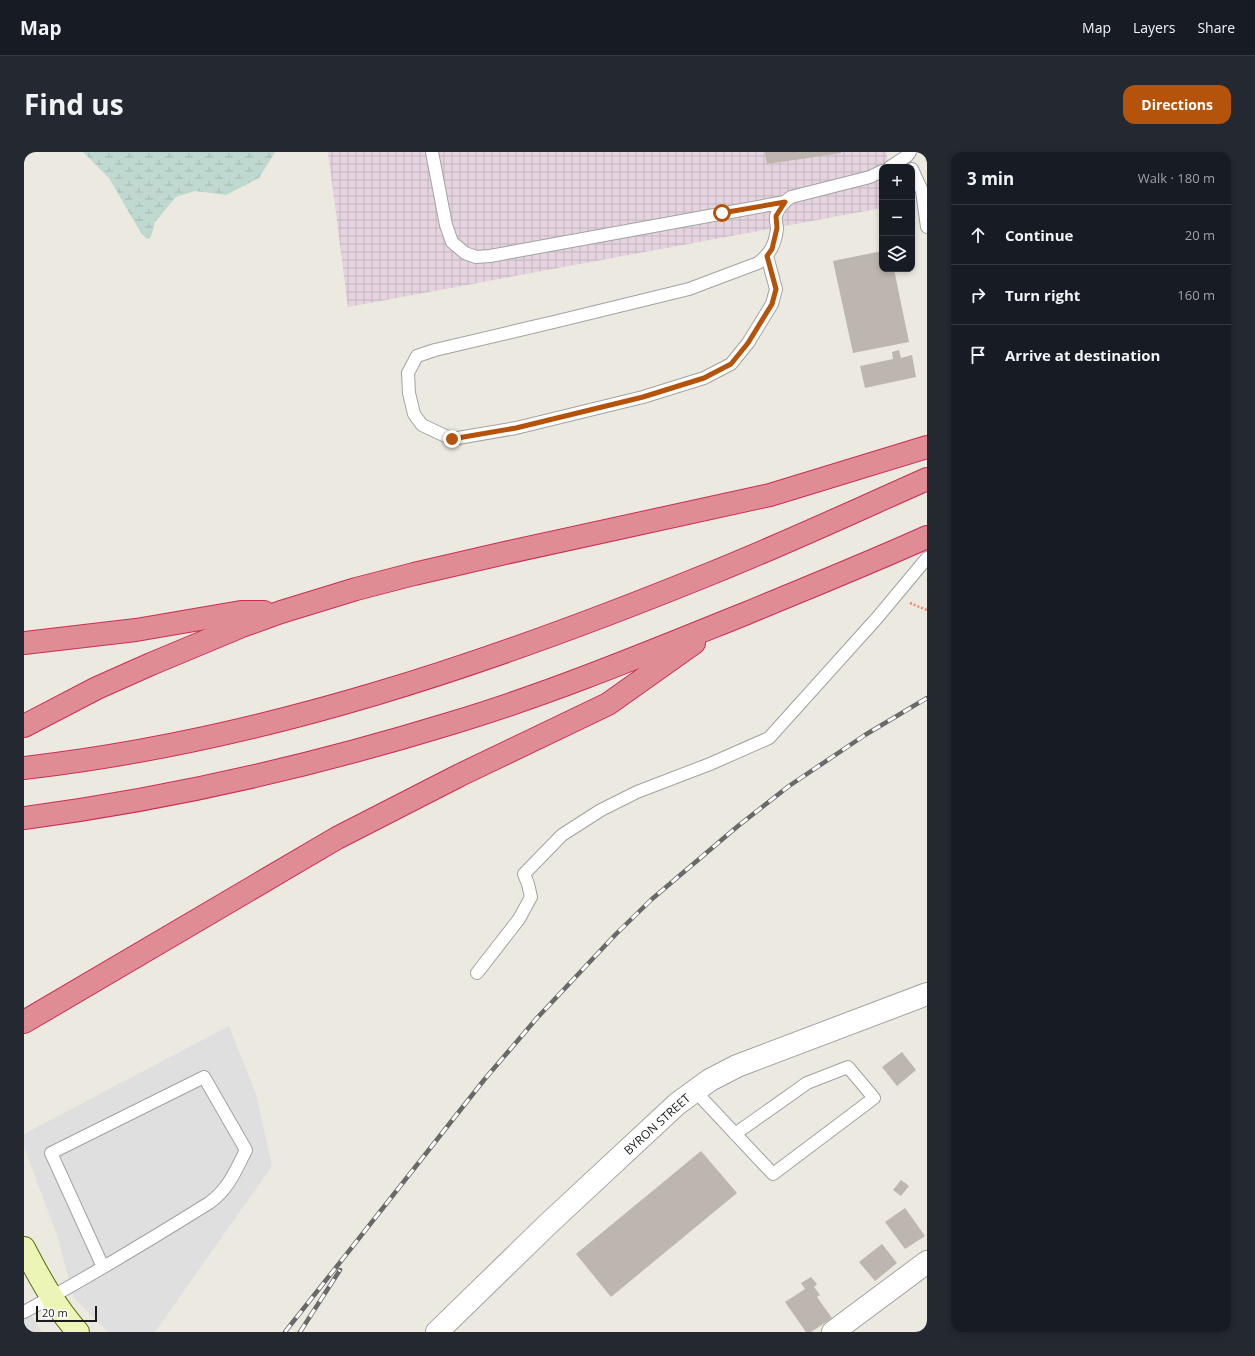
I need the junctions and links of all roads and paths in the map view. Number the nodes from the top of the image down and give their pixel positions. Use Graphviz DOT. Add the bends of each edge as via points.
graph roads {
  1 [pos="432,152"];
  2 [pos="910,161"];
  3 [pos="900,164"];
  4 [pos="879,172"];
  5 [pos="785,202"];
  6 [pos="926,221"];
  7 [pos="767,256"];
  8 [pos="927,447"];
  9 [pos="927,479"];
  10 [pos="927,537"];
  11 [pos="927,558"];
  12 [pos="281,612"];
  13 [pos="722,623"];
  14 [pos="24,642"];
  15 [pos="24,726"];
  16 [pos="24,768"];
  17 [pos="24,818"];
  18 [pos="477,973"];
  19 [pos="927,994"];
  20 [pos="24,1022"];
  21 [pos="695,1091"];
  22 [pos="735,1134"];
  23 [pos="24,1248"];
  24 [pos="927,1262"];
  25 [pos="103,1267"];
  26 [pos="53,1297"];
  27 [pos="24,1312"];
  28 [pos="78,1332"];
  29 [pos="437,1332"];
  30 [pos="833,1332"];
  1 -- 5 [label="lane" via="446,225 452,242 465,253 476,257"];
  2 -- 3 [label="lane"];
  2 -- 6 [label="lane" via="922,191"];
  4 -- 5 [label="lane" via="792,197"];
  5 -- 7 [label="lane" via="776,216 777,228 772,249"];
  7 -- 7 [label="lane" via="758,263 689,289 417,356 408,373 414,414 422,425 452,439 516,428 643,397 704,378 731,364 748,343 772,304 776,289"];
  8 -- 12 [label="highway" via="770,495 414,574"];
  9 -- 16 [label="highway" via="715,572 551,636 430,677 320,710 222,734 106,756"];
  10 -- 13 [label="highway"];
  11 -- 18 [label="lane" via="877,618 769,738 637,792 601,810 562,835 524,874 531,897 519,919"];
  12 -- 14 [label="highway" via="241,612 136,630"];
  12 -- 15 [label="highway" via="150,664"];
  13 -- 17 [label="highway" via="517,701 452,723 343,754 188,792"];
  13 -- 20 [label="highway" via="608,704 460,775 338,838"];
  19 -- 21 [label="street, BYRON STREET" via="737,1066"];
  21 -- 22 [label="lane"];
  21 -- 29 [label="street, BYRON STREET" via="677,1104 558,1215"];
  22 -- 22 [label="lane" via="773,1174 874,1098 848,1067 807,1083"];
  23 -- 26 [label="main road"];
  24 -- 30 [label="street"];
  25 -- 25 [label="lane" via="51,1153 204,1077 246,1150 233,1178 209,1203"];
  25 -- 26 [label="lane"];
  26 -- 27 [label="lane"];
  26 -- 28 [label="main road"];
}
